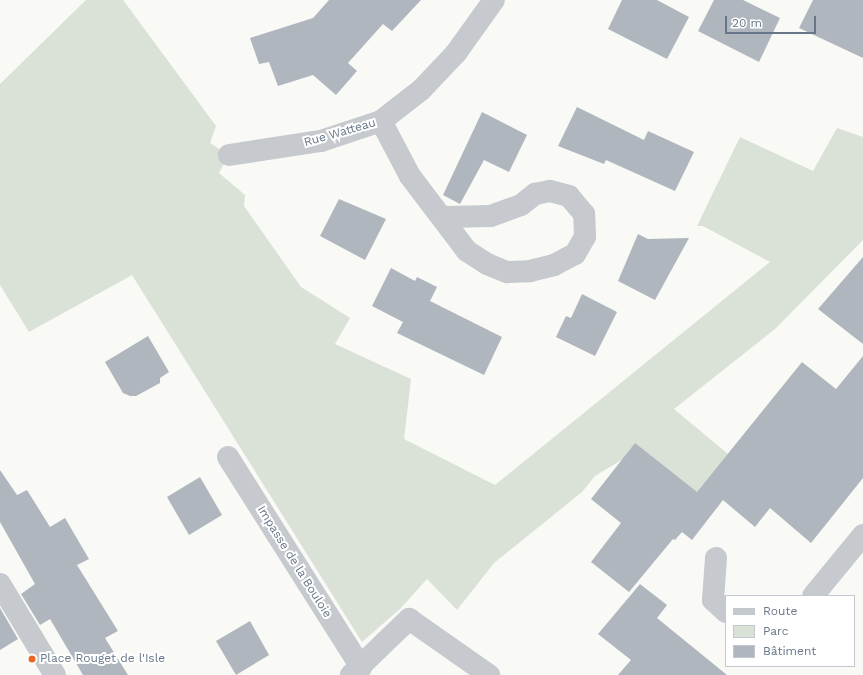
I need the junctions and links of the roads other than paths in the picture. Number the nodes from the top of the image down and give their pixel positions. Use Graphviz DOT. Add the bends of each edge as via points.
graph roads {
  1 [pos="494,0"];
  2 [pos="381,121"];
  3 [pos="229,155"];
  4 [pos="444,217"];
  5 [pos="228,457"];
  6 [pos="863,535"];
  7 [pos="716,558"];
  8 [pos="5,592"];
  9 [pos="814,595"];
  10 [pos="725,611"];
  11 [pos="356,671"];
  12 [pos="55,675"];
  13 [pos="489,675"];
  1 -- 2 [label="street, Rue Watteau" via="456,53 421,90"];
  2 -- 3 [label="street, Rue Watteau" via="321,141"];
  2 -- 4 [label="street" via="410,176"];
  4 -- 4 [label="street" via="467,251 486,264 507,272 530,271 554,265 575,254 585,237 584,214 569,196 550,192 535,194 521,206 491,216"];
  5 -- 11 [label="street, Impasse de la Bouloie"];
  6 -- 9 [label="street"];
  7 -- 10 [label="street" via="713,600"];
  8 -- 12 [label="street"];
  11 -- 13 [label="street" via="409,619"];
}
